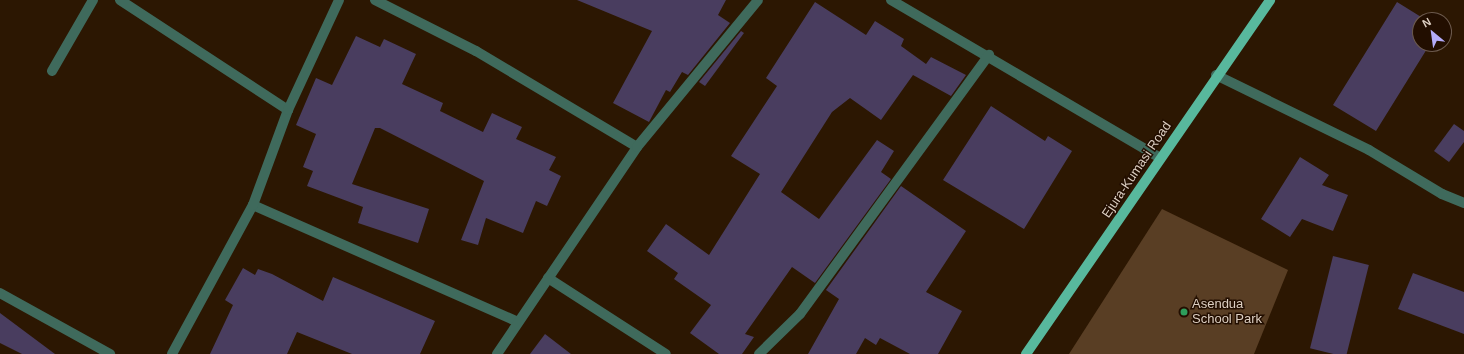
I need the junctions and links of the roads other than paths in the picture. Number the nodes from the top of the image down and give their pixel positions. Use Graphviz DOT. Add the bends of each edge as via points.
graph roads {
  1 [pos="93,0"];
  2 [pos="120,0"];
  3 [pos="340,0"];
  4 [pos="375,0"];
  5 [pos="758,0"];
  6 [pos="891,0"];
  7 [pos="1270,0"];
  8 [pos="989,55"];
  9 [pos="52,71"];
  10 [pos="1216,75"];
  11 [pos="288,110"];
  12 [pos="637,147"];
  13 [pos="1160,158"];
  14 [pos="1464,203"];
  15 [pos="254,205"];
  16 [pos="548,278"];
  17 [pos="0,293"];
  18 [pos="518,322"];
  19 [pos="110,354"];
  20 [pos="172,354"];
  21 [pos="497,354"];
  22 [pos="666,354"];
  23 [pos="759,354"];
  24 [pos="1026,354"];
  1 -- 9 [label="street"];
  2 -- 11 [label="street"];
  3 -- 11 [label="street"];
  4 -- 12 [label="street" via="476,51"];
  5 -- 12 [label="street"];
  6 -- 8 [label="street"];
  7 -- 10 [label="main road, Ejura-Kumasi Road"];
  8 -- 13 [label="street"];
  8 -- 23 [label="street" via="800,314"];
  10 -- 13 [label="main road, Ejura-Kumasi Road"];
  10 -- 14 [label="street" via="1369,150 1442,194"];
  11 -- 15 [label="street"];
  12 -- 16 [label="street"];
  13 -- 24 [label="main road, Ejura-Kumasi Road"];
  15 -- 18 [label="street"];
  15 -- 20 [label="street"];
  16 -- 18 [label="street"];
  16 -- 22 [label="street"];
  17 -- 19 [label="street"];
  18 -- 21 [label="street"];
}
